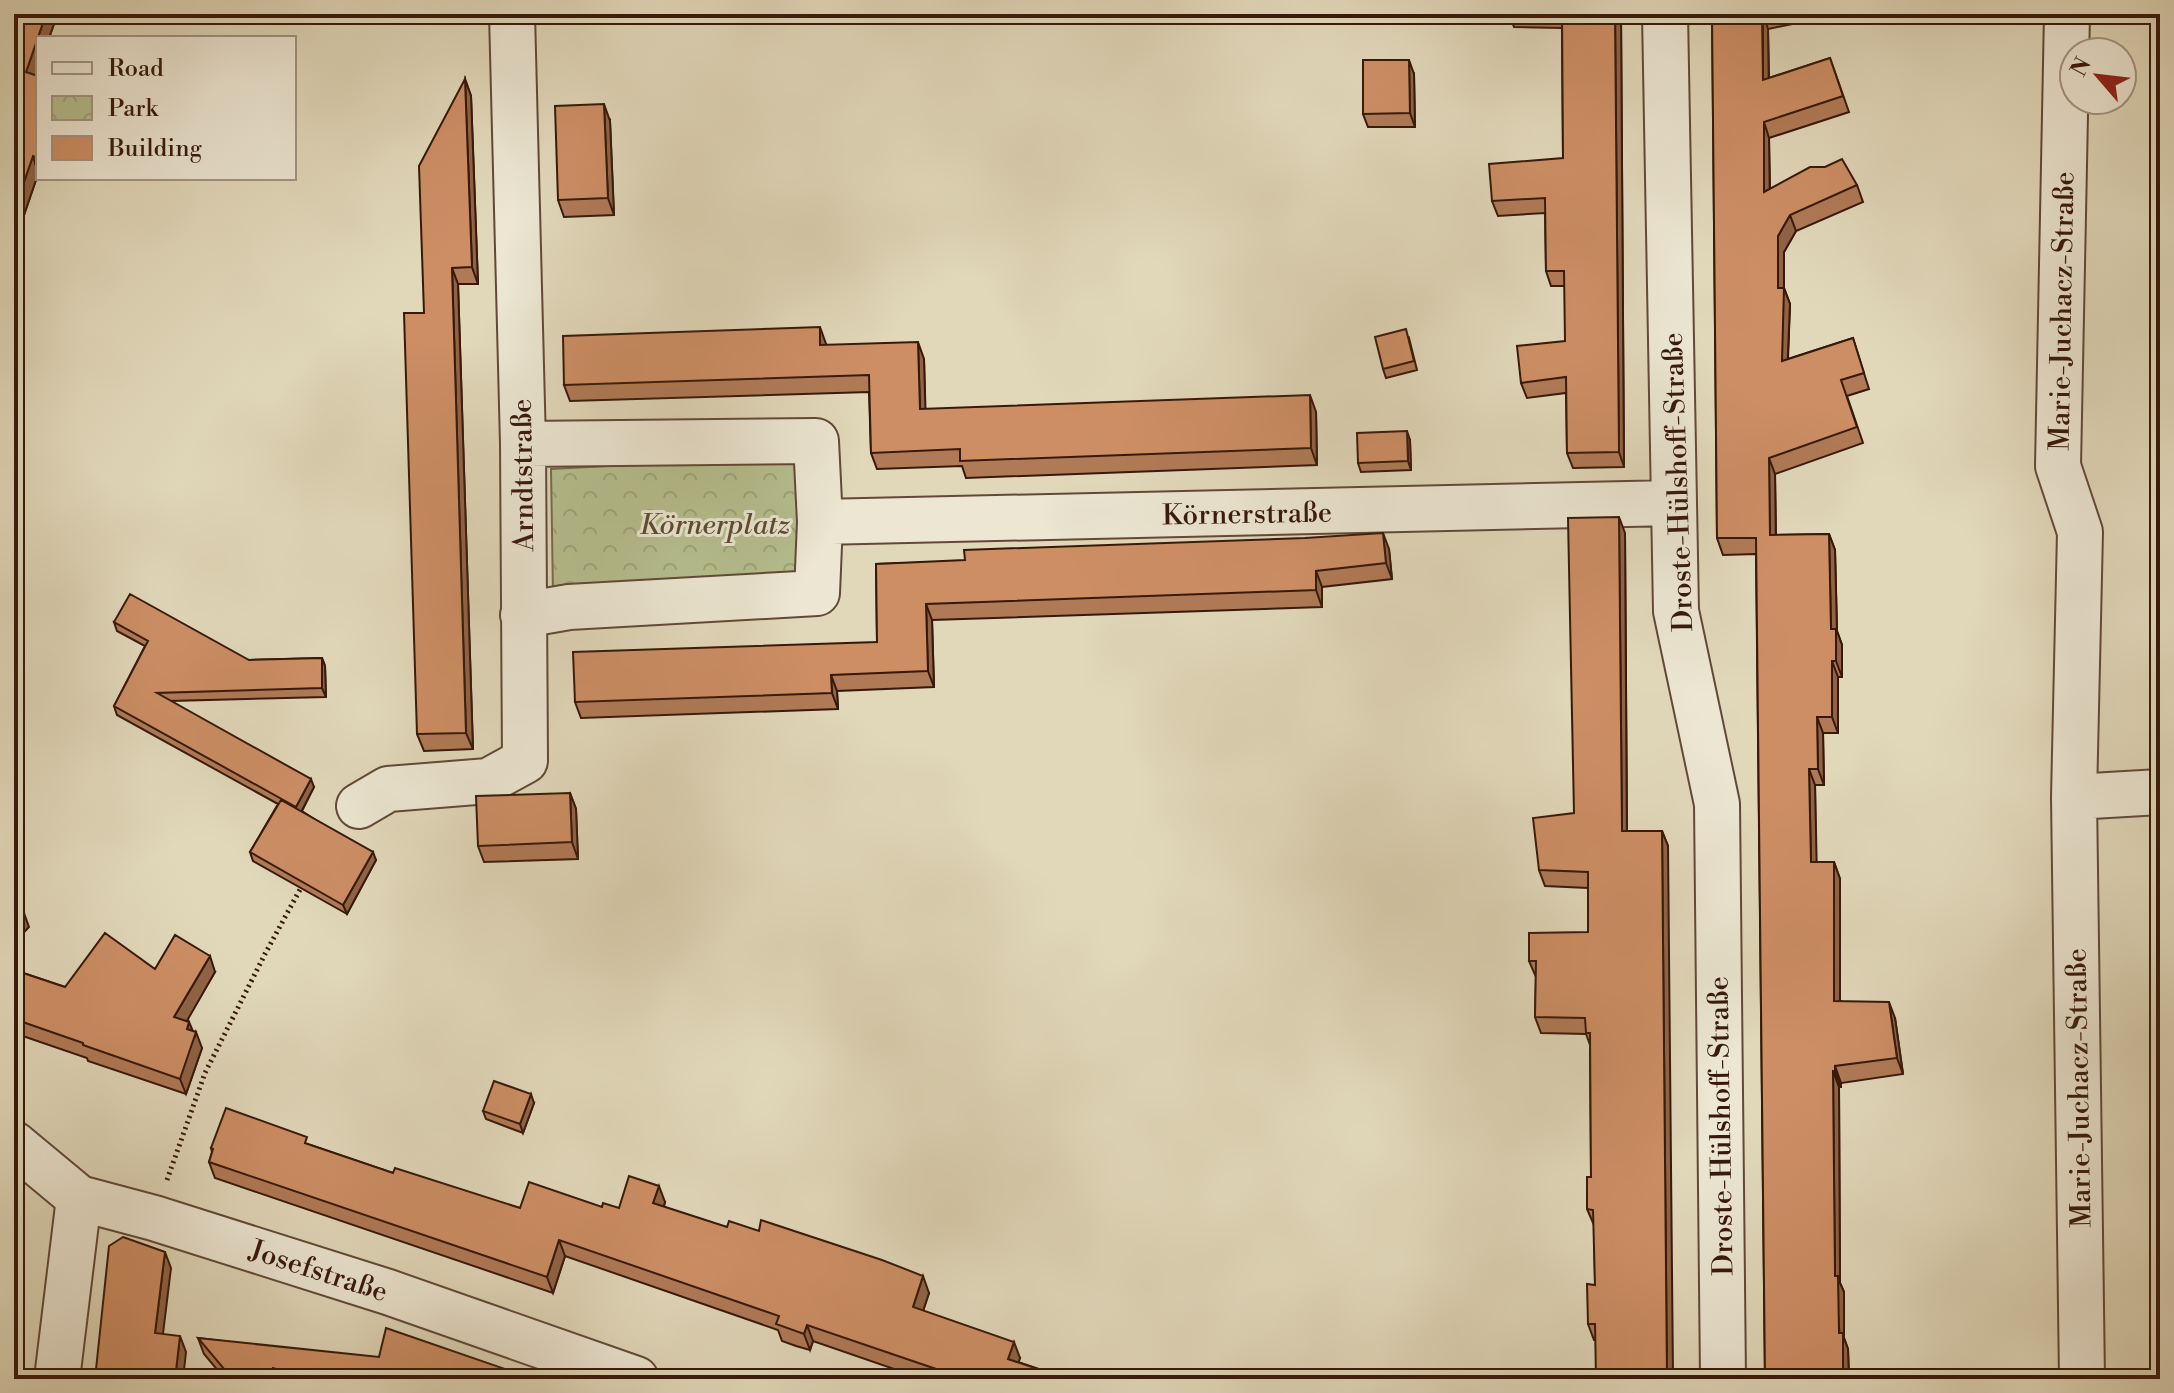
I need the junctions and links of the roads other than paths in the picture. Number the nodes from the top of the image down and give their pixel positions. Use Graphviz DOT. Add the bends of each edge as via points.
graph roads {
  1 [pos="512,14"];
  2 [pos="1665,14"];
  3 [pos="2067,14"];
  4 [pos="523,444"];
  5 [pos="1673,503"];
  6 [pos="820,522"];
  7 [pos="523,615"];
  8 [pos="2160,792"];
  9 [pos="2074,797"];
  10 [pos="359,806"];
  11 [pos="14,1144"];
  12 [pos="79,1198"];
  13 [pos="57,1379"];
  14 [pos="636,1379"];
  15 [pos="1723,1379"];
  16 [pos="2082,1379"];
  1 -- 4 [label="street, Arndtstraße"];
  2 -- 5 [label="street, Droste-Hülshoff-Straße"];
  3 -- 9 [label="street, Marie-Juchacz-Straße" via="2058,466 2080,532"];
  4 -- 6 [label="street" via="816,441"];
  4 -- 7 [label="street, Arndtstraße"];
  5 -- 6 [label="street, Körnerstraße"];
  5 -- 15 [label="street, Droste-Hülshoff-Straße" via="1676,611 1717,804"];
  6 -- 7 [label="street" via="817,593 569,607"];
  7 -- 10 [label="street, Arndtstraße" via="525,761 488,781 388,789"];
  8 -- 9 [label="street"];
  9 -- 16 [label="street, Marie-Juchacz-Straße"];
  11 -- 12 [label="street, Josefstraße"];
  12 -- 13 [label="street"];
  12 -- 14 [label="street, Josefstraße" via="388,1292"];
}
